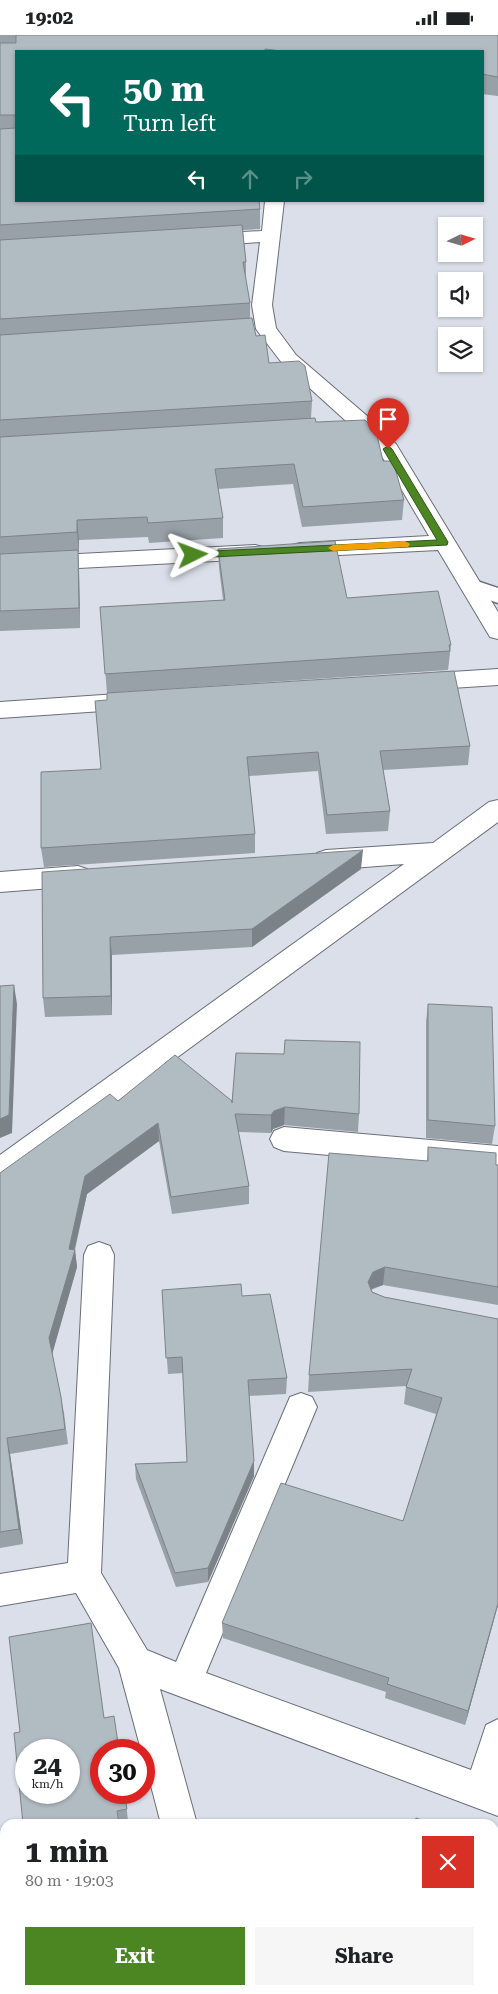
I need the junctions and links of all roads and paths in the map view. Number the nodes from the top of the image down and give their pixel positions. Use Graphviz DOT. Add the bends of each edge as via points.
graph roads {
  1 [pos="275,202"];
  2 [pos="270,237"];
  3 [pos="193,241"];
  4 [pos="365,426"];
  5 [pos="336,427"];
  6 [pos="444,542"];
  7 [pos="0,565"];
  8 [pos="471,586"];
  9 [pos="498,596"];
  10 [pos="498,631"];
  11 [pos="498,677"];
  12 [pos="398,684"];
  13 [pos="149,700"];
  14 [pos="0,710"];
  15 [pos="498,809"];
  16 [pos="439,852"];
  17 [pos="302,861"];
  18 [pos="98,875"];
  19 [pos="0,882"];
  20 [pos="284,1139"];
  21 [pos="498,1158"];
  22 [pos="0,1171"];
  23 [pos="99,1255"];
  24 [pos="301,1407"];
  25 [pos="84,1576"];
  26 [pos="0,1590"];
  27 [pos="135,1662"];
  28 [pos="184,1682"];
  29 [pos="498,1737"];
  30 [pos="490,1795"];
  31 [pos="177,1819"];
  1 -- 2 [label="street"];
  2 -- 3 [label="street"];
  2 -- 4 [label="street" via="256,329"];
  4 -- 5 [label="street"];
  4 -- 6 [label="street" via="388,449"];
  6 -- 7 [label="street"];
  6 -- 8 [label="street"];
  8 -- 9 [label="lane"];
  8 -- 10 [label="street"];
  11 -- 12 [label="street"];
  13 -- 14 [label="street"];
  15 -- 16 [label="street"];
  16 -- 17 [label="street"];
  16 -- 22 [label="street"];
  18 -- 19 [label="street"];
  20 -- 21 [label="street"];
  23 -- 25 [label="street"];
  24 -- 28 [label="street"];
  25 -- 26 [label="street"];
  25 -- 27 [label="street"];
  27 -- 28 [label="street"];
  27 -- 31 [label="street"];
  28 -- 30 [label="street"];
  29 -- 30 [label="street"];
}
